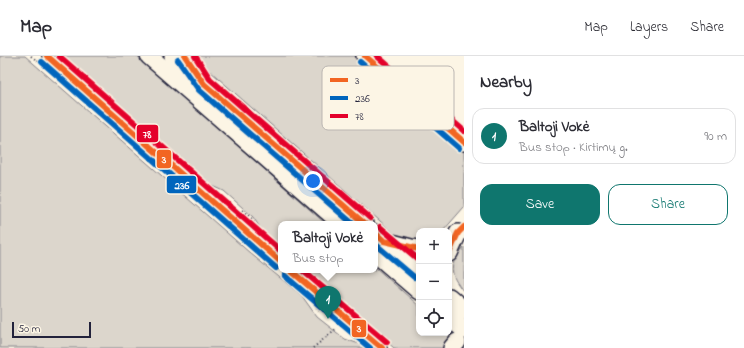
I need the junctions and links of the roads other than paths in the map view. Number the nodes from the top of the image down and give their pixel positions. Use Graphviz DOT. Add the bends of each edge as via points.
graph roads {
  1 [pos="47,56"];
  2 [pos="149,56"];
  3 [pos="173,56"];
  4 [pos="185,56"];
  5 [pos="365,56"];
  6 [pos="377,66"];
  7 [pos="204,84"];
  8 [pos="450,130"];
  9 [pos="464,142"];
  10 [pos="339,221"];
  11 [pos="362,221"];
  12 [pos="452,236"];
  13 [pos="378,242"];
  14 [pos="452,246"];
  15 [pos="416,249"];
  16 [pos="278,259"];
  17 [pos="294,273"];
  18 [pos="416,281"];
  19 [pos="454,307"];
  20 [pos="458,340"];
  21 [pos="382,348"];
  1 -- 16 [label="street"];
  2 -- 10 [label="highway"];
  3 -- 7 [label="highway"];
  4 -- 7 [label="highway"];
  5 -- 6 [label="highway"];
  7 -- 11 [label="highway"];
  8 -- 9 [label="highway"];
  12 -- 14 [label="highway" via="458,233"];
  13 -- 15 [label="highway"];
  13 -- 18 [label="highway"];
  17 -- 21 [label="street"];
  19 -- 20 [label="highway"];
}
